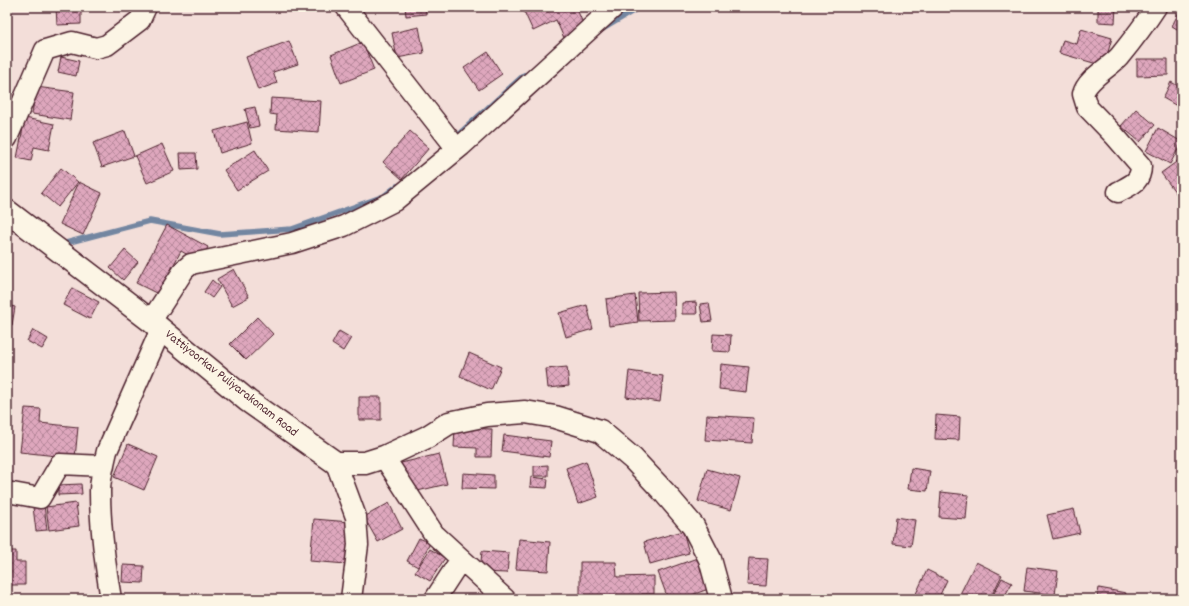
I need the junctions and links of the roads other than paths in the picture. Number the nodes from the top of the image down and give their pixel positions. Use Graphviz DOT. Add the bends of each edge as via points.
graph roads {
  1 [pos="146,7"];
  2 [pos="346,7"];
  3 [pos="614,7"];
  4 [pos="1156,7"];
  5 [pos="593,14"];
  6 [pos="7,138"];
  7 [pos="457,149"];
  8 [pos="1118,192"];
  9 [pos="7,211"];
  10 [pos="156,325"];
  11 [pos="384,457"];
  12 [pos="336,463"];
  13 [pos="104,466"];
  14 [pos="7,492"];
  15 [pos="461,559"];
  16 [pos="111,599"];
  17 [pos="350,599"];
  18 [pos="435,599"];
  19 [pos="505,599"];
  20 [pos="721,599"];
  1 -- 6 [label="street" via="140,20 107,45 96,48 72,42 44,50"];
  2 -- 7 [label="street"];
  3 -- 5 [label="street"];
  4 -- 8 [label="street" via="1118,58 1090,83 1083,94 1087,107 1141,166 1141,174 1135,183"];
  5 -- 7 [label="street"];
  7 -- 10 [label="street" via="394,201 344,226 292,243 191,264 184,270"];
  9 -- 10 [label="main road, Vattiyoorkav Puliyarakonam Road"];
  10 -- 12 [label="main road, Vattiyoorkav Puliyarakonam Road" via="248,401"];
  10 -- 13 [label="street" via="106,451"];
  11 -- 12 [label="main road" via="365,463"];
  11 -- 15 [label="street" via="434,534"];
  11 -- 20 [label="main road" via="427,437 449,423 486,415 525,412 555,417 600,431 633,459 693,526 710,559"];
  12 -- 17 [label="street" via="356,517 358,545"];
  13 -- 14 [label="street" via="60,464 40,498"];
  13 -- 16 [label="street" via="100,490"];
  15 -- 18 [label="street"];
  15 -- 19 [label="street"];
}
